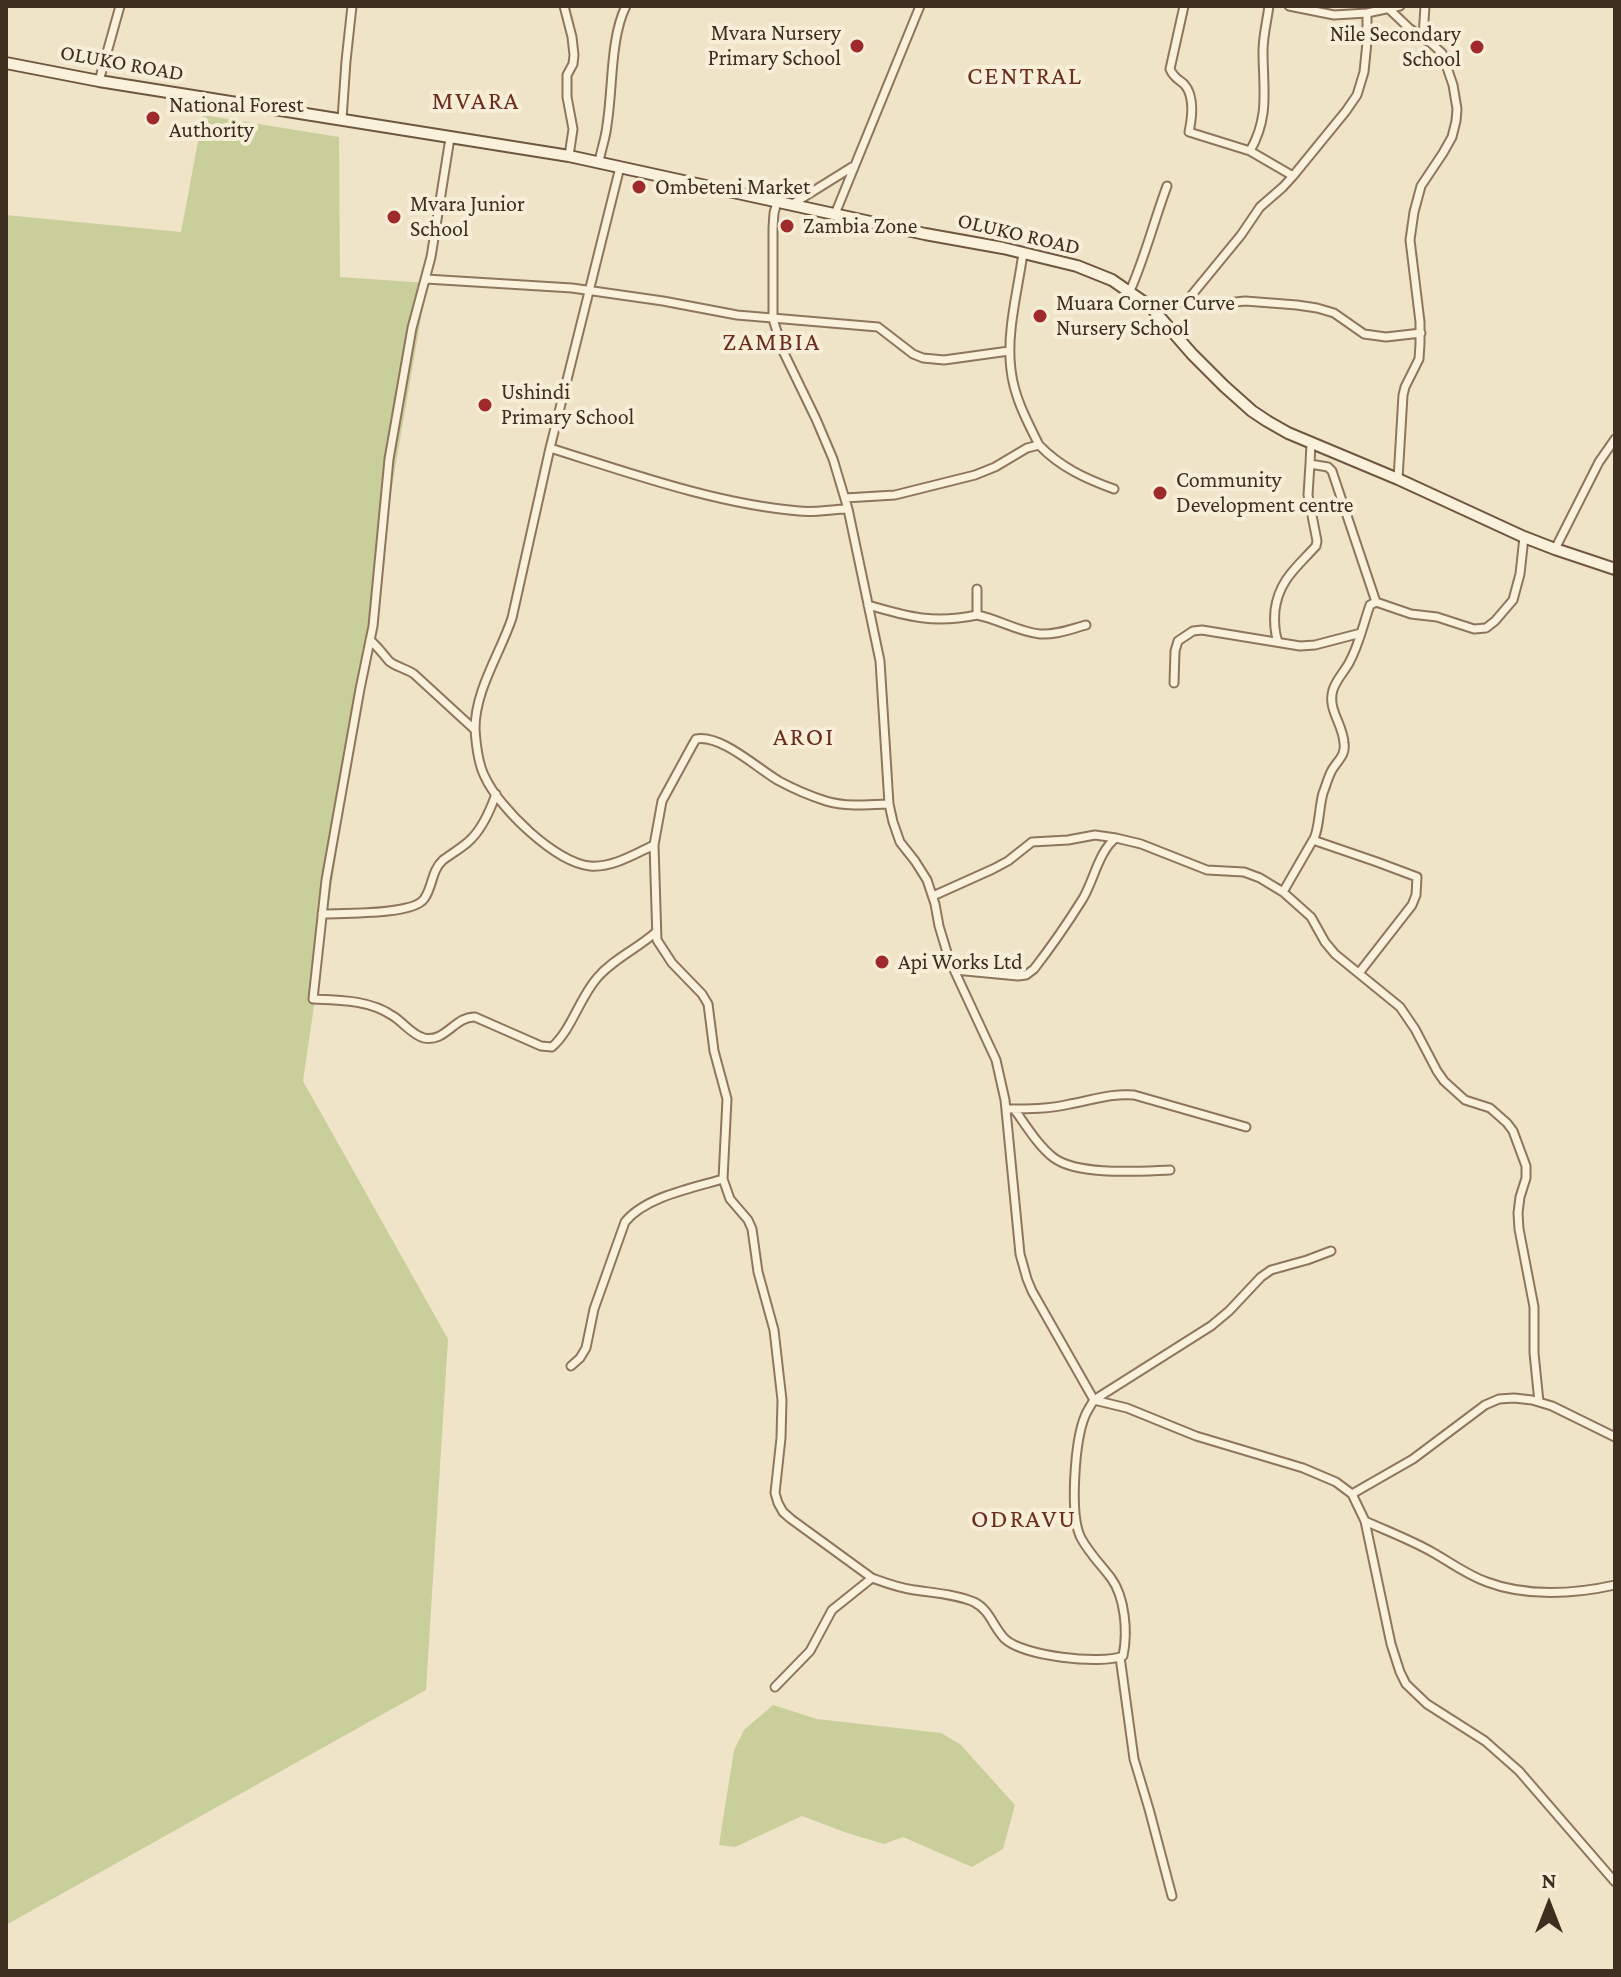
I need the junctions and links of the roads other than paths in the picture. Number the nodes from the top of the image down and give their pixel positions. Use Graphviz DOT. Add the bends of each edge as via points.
graph roads {
  1 [pos="120,6"];
  2 [pos="352,6"];
  3 [pos="564,6"];
  4 [pos="626,6"];
  5 [pos="920,6"];
  6 [pos="1184,6"];
  7 [pos="1269,6"];
  8 [pos="1289,6"];
  9 [pos="1400,6"];
  10 [pos="1425,6"];
  11 [pos="1389,9"];
  12 [pos="1367,13"];
  13 [pos="1423,37"];
  14 [pos="6,63"];
  15 [pos="99,81"];
  16 [pos="342,119"];
  17 [pos="450,138"];
  18 [pos="1250,151"];
  19 [pos="569,156"];
  20 [pos="599,162"];
  21 [pos="854,166"];
  22 [pos="620,167"];
  23 [pos="1293,176"];
  24 [pos="1167,186"];
  25 [pos="777,202"];
  26 [pos="791,205"];
  27 [pos="835,214"];
  28 [pos="1023,253"];
  29 [pos="426,279"];
  30 [pos="588,290"];
  31 [pos="1130,291"];
  32 [pos="1186,302"];
  33 [pos="1151,307"];
  34 [pos="773,319"];
  35 [pos="1421,333"];
  36 [pos="1009,351"];
  37 [pos="1615,439"];
  38 [pos="1311,443"];
  39 [pos="1039,445"];
  40 [pos="550,448"];
  41 [pos="1310,464"];
  42 [pos="1398,479"];
  43 [pos="1114,489"];
  44 [pos="845,498"];
  45 [pos="848,509"];
  46 [pos="1524,537"];
  47 [pos="1555,549"];
  48 [pos="1615,569"];
  49 [pos="977,589"];
  50 [pos="1376,602"];
  51 [pos="868,605"];
  52 [pos="977,615"];
  53 [pos="1086,625"];
  54 [pos="1361,633"];
  55 [pos="370,640"];
  56 [pos="1278,642"];
  57 [pos="1174,683"];
  58 [pos="475,730"];
  59 [pos="496,794"];
  60 [pos="889,804"];
  61 [pos="1116,838"];
  62 [pos="1313,840"];
  63 [pos="654,845"];
  64 [pos="1283,892"];
  65 [pos="933,896"];
  66 [pos="322,914"];
  67 [pos="656,932"];
  68 [pos="955,970"];
  69 [pos="1359,973"];
  70 [pos="1010,1109"];
  71 [pos="1246,1127"];
  72 [pos="1170,1170"];
  73 [pos="723,1179"];
  74 [pos="1331,1251"];
  75 [pos="571,1366"];
  76 [pos="1094,1400"];
  77 [pos="1539,1402"];
  78 [pos="1615,1437"];
  79 [pos="1352,1494"];
  80 [pos="1365,1521"];
  81 [pos="872,1578"];
  82 [pos="1615,1585"];
  83 [pos="1120,1657"];
  84 [pos="775,1687"];
  85 [pos="1615,1882"];
  86 [pos="1172,1896"];
  1 -- 15 [label="street"];
  2 -- 16 [label="street"];
  3 -- 19 [label="street" via="574,55 567,75 573,129"];
  4 -- 20 [label="street" via="619,20"];
  5 -- 21 [label="street"];
  6 -- 18 [label="street" via="1170,69 1188,90 1189,132"];
  7 -- 18 [label="street" via="1262,125"];
  8 -- 12 [label="street" via="1334,15"];
  9 -- 11 [label="street"];
  10 -- 13 [label="street"];
  11 -- 12 [label="street"];
  11 -- 13 [label="street"];
  12 -- 23 [label="street" via="1364,72 1357,95"];
  13 -- 35 [label="street" via="1442,53 1457,109 1452,137 1421,186 1414,212 1410,240"];
  14 -- 15 [label="main road, OLUKO ROAD"];
  15 -- 16 [label="main road, OLUKO ROAD"];
  16 -- 17 [label="main road, OLUKO ROAD"];
  17 -- 19 [label="main road, OLUKO ROAD"];
  17 -- 29 [label="street"];
  18 -- 23 [label="street"];
  19 -- 20 [label="main road, OLUKO ROAD"];
  20 -- 22 [label="main road, OLUKO ROAD"];
  21 -- 26 [label="street"];
  21 -- 27 [label="street"];
  22 -- 25 [label="main road, OLUKO ROAD"];
  22 -- 30 [label="street"];
  23 -- 32 [label="street" via="1260,207"];
  24 -- 31 [label="street"];
  25 -- 26 [label="main road, OLUKO ROAD"];
  25 -- 34 [label="street"];
  26 -- 27 [label="main road, OLUKO ROAD"];
  27 -- 28 [label="main road, OLUKO ROAD"];
  28 -- 31 [label="main road, OLUKO ROAD" via="1077,266"];
  28 -- 36 [label="street"];
  29 -- 30 [label="street"];
  29 -- 55 [label="street" via="389,459"];
  30 -- 34 [label="street"];
  30 -- 40 [label="street"];
  31 -- 33 [label="main road, OLUKO ROAD"];
  32 -- 33 [label="street"];
  32 -- 35 [label="street" via="1297,305 1334,313 1364,334"];
  33 -- 38 [label="main road, OLUKO ROAD" via="1252,411"];
  34 -- 36 [label="street" via="878,327 923,358"];
  34 -- 44 [label="street"];
  35 -- 42 [label="street" via="1419,359 1403,395"];
  36 -- 39 [label="street" via="1018,400"];
  37 -- 47 [label="street"];
  38 -- 41 [label="street"];
  38 -- 42 [label="main road, OLUKO ROAD"];
  39 -- 43 [label="street" via="1072,471"];
  39 -- 44 [label="street" via="975,475 895,495"];
  40 -- 45 [label="street" via="694,492 798,511"];
  40 -- 58 [label="street" via="512,618 487,678"];
  41 -- 50 [label="street" via="1332,471"];
  41 -- 56 [label="street" via="1308,495 1317,541 1280,587 1274,626"];
  42 -- 46 [label="main road, OLUKO ROAD"];
  44 -- 45 [label="street"];
  45 -- 51 [label="street"];
  46 -- 47 [label="main road, OLUKO ROAD"];
  46 -- 50 [label="street" via="1513,600 1486,628"];
  47 -- 48 [label="main road, OLUKO ROAD"];
  49 -- 52 [label="street"];
  50 -- 54 [label="street" via="1370,605"];
  51 -- 52 [label="street" via="921,619"];
  51 -- 60 [label="street" via="880,661"];
  52 -- 53 [label="street" via="1039,634"];
  54 -- 56 [label="street" via="1315,645"];
  54 -- 62 [label="street" via="1333,689 1333,710 1345,744 1323,795"];
  55 -- 58 [label="street"];
  55 -- 66 [label="street"];
  56 -- 57 [label="street" via="1193,631 1178,641"];
  58 -- 59 [label="street" via="485,777"];
  59 -- 63 [label="street" via="536,837 587,866 602,866"];
  59 -- 66 [label="street" via="471,840 441,862 420,904 401,910"];
  60 -- 63 [label="street" via="828,802 779,781 731,749 696,739 662,801"];
  60 -- 65 [label="street" via="900,842"];
  61 -- 64 [label="street" via="1207,870 1244,872"];
  61 -- 65 [label="street" via="1032,842 1008,861"];
  61 -- 68 [label="street" via="1083,899 1034,969 1018,976"];
  62 -- 64 [label="street"];
  62 -- 69 [label="street" via="1417,877 1412,905"];
  63 -- 67 [label="street"];
  64 -- 69 [label="street" via="1311,917 1335,954"];
  65 -- 68 [label="street"];
  66 -- 67 [label="street" via="313,999 370,1005 427,1039 475,1017 547,1048 556,1044 603,971"];
  67 -- 73 [label="street" via="672,963 708,1004 727,1099"];
  68 -- 70 [label="street" via="996,1060"];
  69 -- 77 [label="street" via="1400,1007 1444,1081 1465,1100 1490,1108 1517,1141 1527,1172 1518,1213 1534,1307"];
  70 -- 71 [label="street" via="1134,1095"];
  70 -- 72 [label="street" via="1060,1161 1111,1171"];
  70 -- 76 [label="street" via="1024,1268"];
  73 -- 75 [label="street" via="640,1207 625,1222 586,1348"];
  73 -- 81 [label="street" via="752,1229 774,1330 782,1400 778,1503 791,1519"];
  74 -- 76 [label="street" via="1271,1270 1211,1326"];
  76 -- 79 [label="street" via="1303,1468"];
  76 -- 83 [label="street" via="1080,1438 1075,1517 1080,1537 1122,1598"];
  77 -- 78 [label="street"];
  77 -- 79 [label="street" via="1514,1398 1485,1405 1413,1459"];
  79 -- 80 [label="street"];
  80 -- 82 [label="street" via="1497,1585 1571,1592"];
  80 -- 85 [label="street" via="1391,1644 1406,1684 1519,1771"];
  81 -- 83 [label="street" via="972,1601 1018,1647 1066,1658"];
  81 -- 84 [label="street" via="832,1610 810,1651"];
  83 -- 86 [label="street" via="1134,1759"];
}
